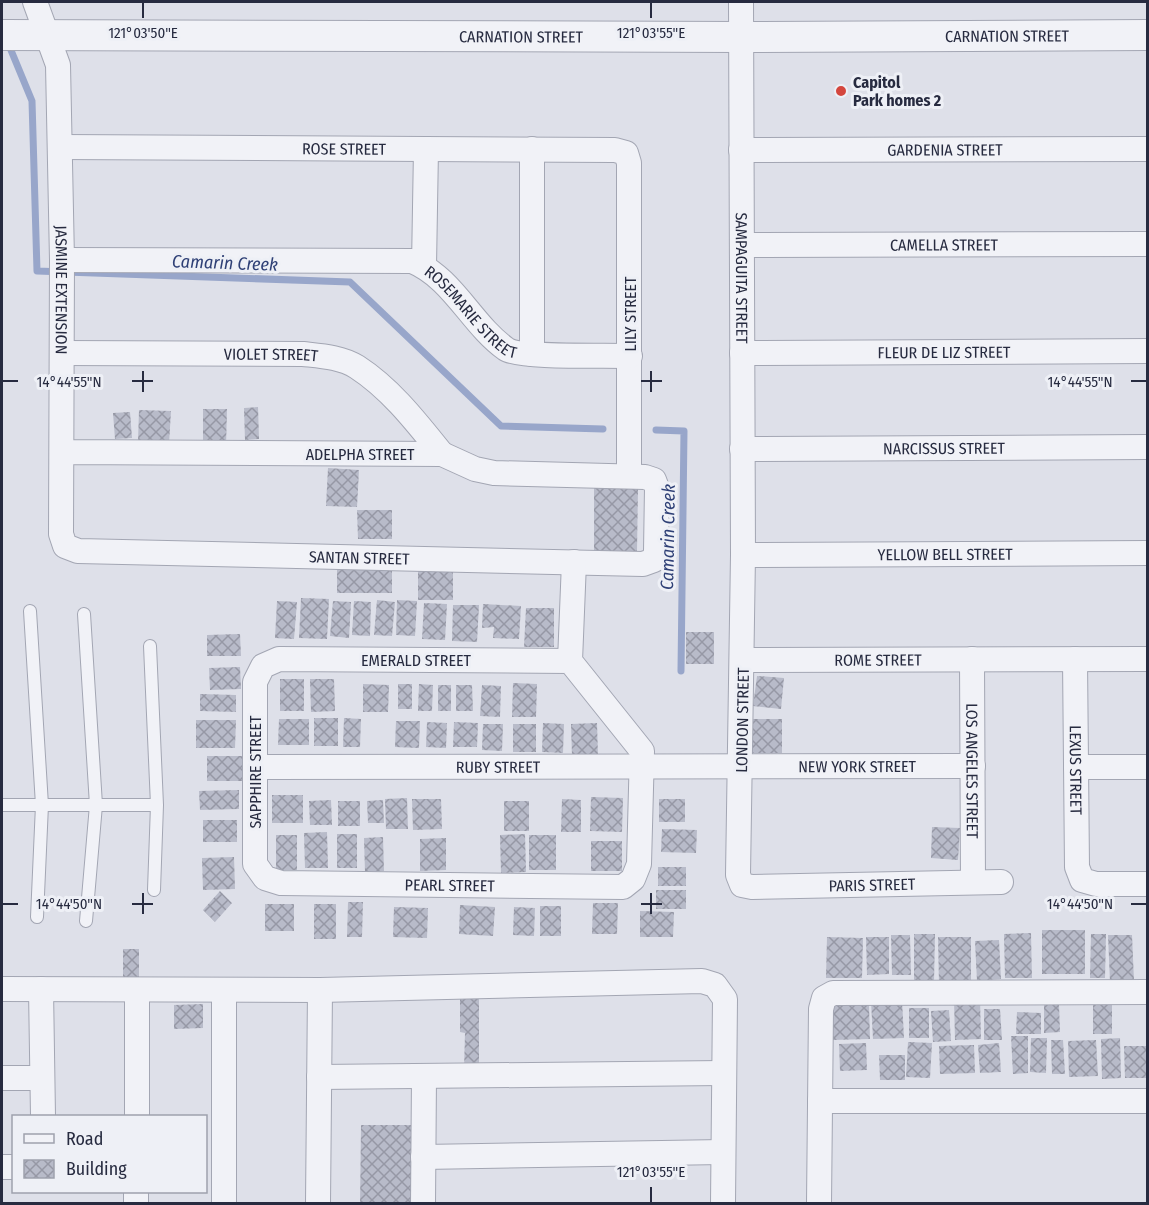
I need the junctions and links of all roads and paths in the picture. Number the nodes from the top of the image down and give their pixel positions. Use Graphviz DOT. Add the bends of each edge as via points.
graph roads {
  1 [pos="35,2"];
  2 [pos="741,2"];
  3 [pos="8,35"];
  4 [pos="1148,35"];
  5 [pos="49,36"];
  6 [pos="741,37"];
  7 [pos="60,147"];
  8 [pos="426,149"];
  9 [pos="1148,149"];
  10 [pos="532,150"];
  11 [pos="741,150"];
  12 [pos="626,153"];
  13 [pos="1148,244"];
  14 [pos="742,245"];
  15 [pos="424,266"];
  16 [pos="62,269"];
  17 [pos="1148,351"];
  18 [pos="63,352"];
  19 [pos="742,353"];
  20 [pos="532,354"];
  21 [pos="630,356"];
  22 [pos="1148,447"];
  23 [pos="742,449"];
  24 [pos="62,452"];
  25 [pos="442,454"];
  26 [pos="629,476"];
  27 [pos="65,546"];
  28 [pos="1148,553"];
  29 [pos="743,555"];
  30 [pos="654,560"];
  31 [pos="574,562"];
  32 [pos="30,610"];
  33 [pos="84,614"];
  34 [pos="150,645"];
  35 [pos="972,659"];
  36 [pos="1075,659"];
  37 [pos="1148,659"];
  38 [pos="742,660"];
  39 [pos="570,661"];
  40 [pos="263,666"];
  41 [pos="741,765"];
  42 [pos="973,766"];
  43 [pos="255,767"];
  44 [pos="1076,767"];
  45 [pos="1148,767"];
  46 [pos="642,768"];
  47 [pos="2,805"];
  48 [pos="42,805"];
  49 [pos="96,805"];
  50 [pos="157,805"];
  51 [pos="264,878"];
  52 [pos="973,882"];
  53 [pos="1001,882"];
  54 [pos="1148,884"];
  55 [pos="742,885"];
  56 [pos="154,890"];
  57 [pos="37,917"];
  58 [pos="86,921"];
  59 [pos="2,989"];
  60 [pos="41,989"];
  61 [pos="137,990"];
  62 [pos="224,990"];
  63 [pos="320,990"];
  64 [pos="1148,992"];
  65 [pos="723,1074"];
  66 [pos="319,1077"];
  67 [pos="424,1077"];
  68 [pos="2,1078"];
  69 [pos="42,1078"];
  70 [pos="820,1101"];
  71 [pos="1148,1101"];
  72 [pos="43,1115"];
  73 [pos="137,1115"];
  74 [pos="723,1152"];
  75 [pos="423,1157"];
  76 [pos="224,1203"];
  77 [pos="318,1203"];
  78 [pos="423,1203"];
  79 [pos="723,1203"];
  80 [pos="819,1203"];
  1 -- 5 [label="street, JASMINE EXTENSION"];
  2 -- 6 [label="street, SAMPAGUITA STREET"];
  3 -- 5 [label="street, CARNATION STREET"];
  4 -- 6 [label="street, CARNATION STREET"];
  5 -- 6 [label="street, CARNATION STREET"];
  5 -- 7 [label="street, JASMINE EXTENSION" via="58,65"];
  6 -- 11 [label="street, SAMPAGUITA STREET"];
  7 -- 8 [label="street, ROSE STREET"];
  7 -- 16 [label="street, JASMINE EXTENSION"];
  8 -- 10 [label="street, ROSE STREET"];
  8 -- 15 [label="street"];
  9 -- 11 [label="street, GARDENIA STREET"];
  10 -- 12 [label="street, ROSE STREET"];
  10 -- 20 [label="street"];
  11 -- 14 [label="street, SAMPAGUITA STREET"];
  12 -- 21 [label="street, LILY STREET"];
  13 -- 14 [label="street, CAMELLA STREET"];
  14 -- 19 [label="street, SAMPAGUITA STREET"];
  15 -- 16 [label="street, ROSEMARIE STREET" via="412,261"];
  15 -- 20 [label="street, ROSEMARIE STREET" via="507,350"];
  16 -- 18 [label="street, JASMINE EXTENSION"];
  17 -- 19 [label="street, FLEUR DE LIZ STREET"];
  18 -- 24 [label="street, JASMINE EXTENSION"];
  18 -- 25 [label="street, VIOLET STREET" via="331,357 356,366 373,380 408,412"];
  19 -- 23 [label="street, SAMPAGUITA STREET"];
  20 -- 21 [label="street, ROSEMARIE STREET"];
  21 -- 26 [label="street, LILY STREET"];
  22 -- 23 [label="street, NARCISSUS STREET"];
  23 -- 29 [label="street, SAMPAGUITA STREET"];
  24 -- 25 [label="street, ADELPHA STREET"];
  24 -- 27 [label="street, JASMINE EXTENSION" via="61,534"];
  25 -- 26 [label="street, ADELPHA STREET" via="494,473"];
  26 -- 30 [label="street, ADELPHA STREET" via="654,480 657,488"];
  27 -- 31 [label="street, SANTAN STREET" via="78,551"];
  28 -- 29 [label="street, YELLOW BELL STREET"];
  29 -- 38 [label="street, LONDON STREET"];
  30 -- 31 [label="street, SANTAN STREET" via="643,564"];
  31 -- 39 [label="street"];
  32 -- 48 [label="lane"];
  33 -- 49 [label="lane"];
  34 -- 50 [label="lane"];
  35 -- 36 [label="street, ROME STREET"];
  35 -- 38 [label="street, ROME STREET"];
  35 -- 42 [label="street, LOS ANGELES STREET"];
  36 -- 37 [label="street, ROME STREET"];
  36 -- 44 [label="street, LEXUS STREET"];
  38 -- 41 [label="street, LONDON STREET"];
  39 -- 40 [label="street, EMERALD STREET" via="279,659"];
  39 -- 46 [label="street" via="640,746"];
  40 -- 43 [label="street, SAPPHIRE STREET" via="255,682"];
  41 -- 42 [label="street, NEW YORK STREET"];
  41 -- 46 [label="street, RUBY STREET"];
  41 -- 55 [label="street, LONDON STREET" via="738,875"];
  42 -- 52 [label="street, LOS ANGELES STREET"];
  43 -- 46 [label="street, RUBY STREET"];
  43 -- 51 [label="street, SAPPHIRE STREET" via="255,864"];
  44 -- 45 [label="street"];
  44 -- 54 [label="street, LEXUS STREET" via="1077,867 1082,880 1096,884"];
  46 -- 51 [label="street, PEARL STREET" via="639,864 633,879 623,887 281,883"];
  47 -- 48 [label="lane"];
  48 -- 49 [label="lane"];
  48 -- 57 [label="lane"];
  49 -- 50 [label="lane"];
  49 -- 58 [label="lane"];
  50 -- 56 [label="lane"];
  52 -- 53 [label="street, PARIS STREET"];
  52 -- 55 [label="street, PARIS STREET"];
  59 -- 60 [label="street"];
  60 -- 61 [label="street"];
  60 -- 69 [label="street"];
  61 -- 62 [label="street"];
  61 -- 73 [label="street"];
  62 -- 63 [label="street"];
  62 -- 76 [label="street"];
  63 -- 65 [label="street" via="702,981 715,985 724,999"];
  63 -- 66 [label="street"];
  64 -- 70 [label="street" via="833,993 824,998 821,1009"];
  65 -- 67 [label="street"];
  65 -- 74 [label="street"];
  66 -- 67 [label="street"];
  66 -- 77 [label="street"];
  67 -- 75 [label="street"];
  68 -- 69 [label="street"];
  69 -- 72 [label="street"];
  70 -- 71 [label="street"];
  70 -- 80 [label="street"];
  74 -- 75 [label="street"];
  74 -- 79 [label="street"];
  75 -- 78 [label="street"];
}
